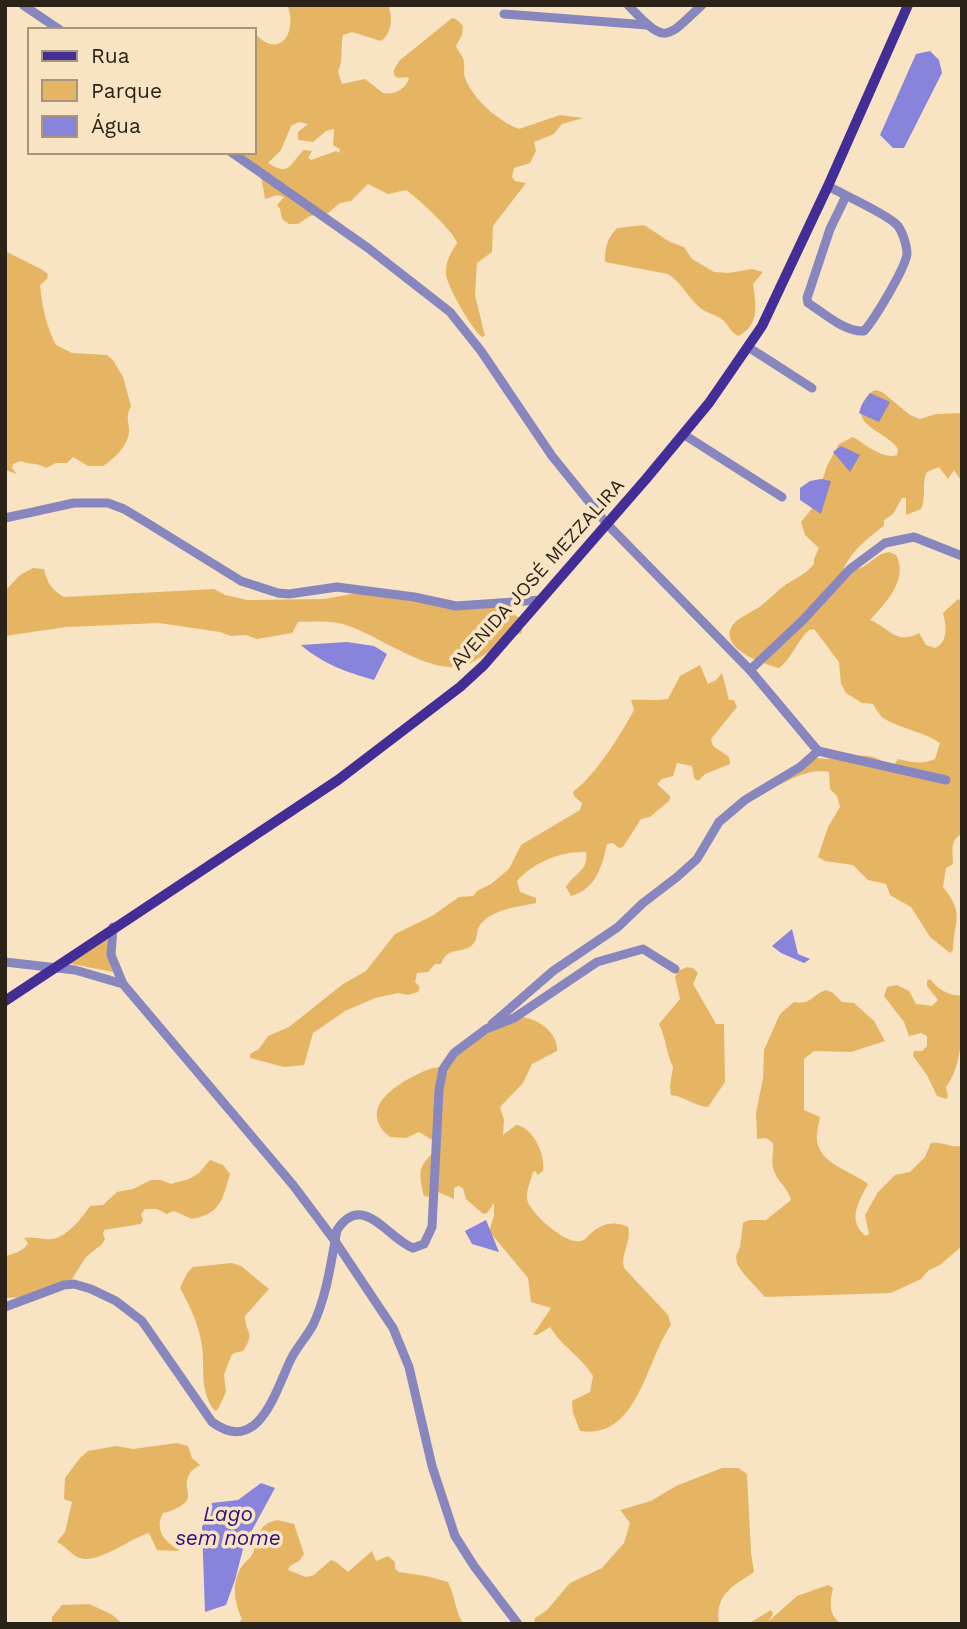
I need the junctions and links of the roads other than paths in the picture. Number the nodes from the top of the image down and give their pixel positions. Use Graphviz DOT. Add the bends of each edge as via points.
graph roads {
  1 [pos="23,5"];
  2 [pos="628,5"];
  3 [pos="702,5"];
  4 [pos="908,5"];
  5 [pos="504,14"];
  6 [pos="647,25"];
  7 [pos="57,28"];
  8 [pos="234,154"];
  9 [pos="828,186"];
  10 [pos="846,196"];
  11 [pos="748,348"];
  12 [pos="812,388"];
  13 [pos="683,434"];
  14 [pos="782,497"];
  15 [pos="5,518"];
  16 [pos="607,524"];
  17 [pos="962,556"];
  18 [pos="540,600"];
  19 [pos="750,670"];
  20 [pos="818,751"];
  21 [pos="946,780"];
  22 [pos="113,927"];
  23 [pos="5,962"];
  24 [pos="54,967"];
  25 [pos="675,969"];
  26 [pos="123,984"];
  27 [pos="5,1000"];
  28 [pos="486,1029"];
  29 [pos="335,1241"];
  30 [pos="5,1307"];
  31 [pos="518,1624"];
  1 -- 7 [label="street"];
  2 -- 6 [label="street"];
  3 -- 6 [label="street" via="673,32 663,34"];
  4 -- 9 [label="main road, AVENIDA JOSÉ MEZZALIRA"];
  5 -- 6 [label="street"];
  8 -- 16 [label="street" via="450,312 552,456"];
  9 -- 10 [label="street"];
  9 -- 11 [label="main road, AVENIDA JOSÉ MEZZALIRA" via="779,295"];
  10 -- 10 [label="street" via="895,223 907,250 892,287 864,331 847,328 807,298"];
  11 -- 12 [label="street"];
  11 -- 13 [label="main road, AVENIDA JOSÉ MEZZALIRA"];
  13 -- 14 [label="street"];
  13 -- 16 [label="main road, AVENIDA JOSÉ MEZZALIRA"];
  15 -- 18 [label="street" via="74,503 108,503 144,520 241,581 278,593 337,587 456,606"];
  16 -- 18 [label="main road, AVENIDA JOSÉ MEZZALIRA"];
  16 -- 19 [label="street"];
  17 -- 19 [label="street" via="914,537 885,543 850,569"];
  18 -- 22 [label="main road, AVENIDA JOSÉ MEZZALIRA" via="484,665 429,711 338,780"];
  19 -- 20 [label="street"];
  20 -- 21 [label="street"];
  20 -- 28 [label="street" via="745,800 719,822 696,859 677,877 618,927 553,971"];
  22 -- 24 [label="main road, AVENIDA JOSÉ MEZZALIRA"];
  22 -- 26 [label="street" via="111,955"];
  23 -- 24 [label="street"];
  24 -- 26 [label="street"];
  24 -- 27 [label="main road, AVENIDA JOSÉ MEZZALIRA"];
  25 -- 28 [label="street" via="643,949 597,962 514,1018"];
  26 -- 29 [label="street"];
  28 -- 29 [label="street" via="453,1053 443,1069 432,1227 424,1244 413,1248 403,1244 375,1220 357,1214 341,1223"];
  29 -- 30 [label="street" via="324,1298 312,1327 268,1410 254,1425 238,1432 222,1430 212,1422 142,1321 116,1301 74,1284"];
  29 -- 31 [label="street" via="403,1350 432,1466 456,1536"];
}
